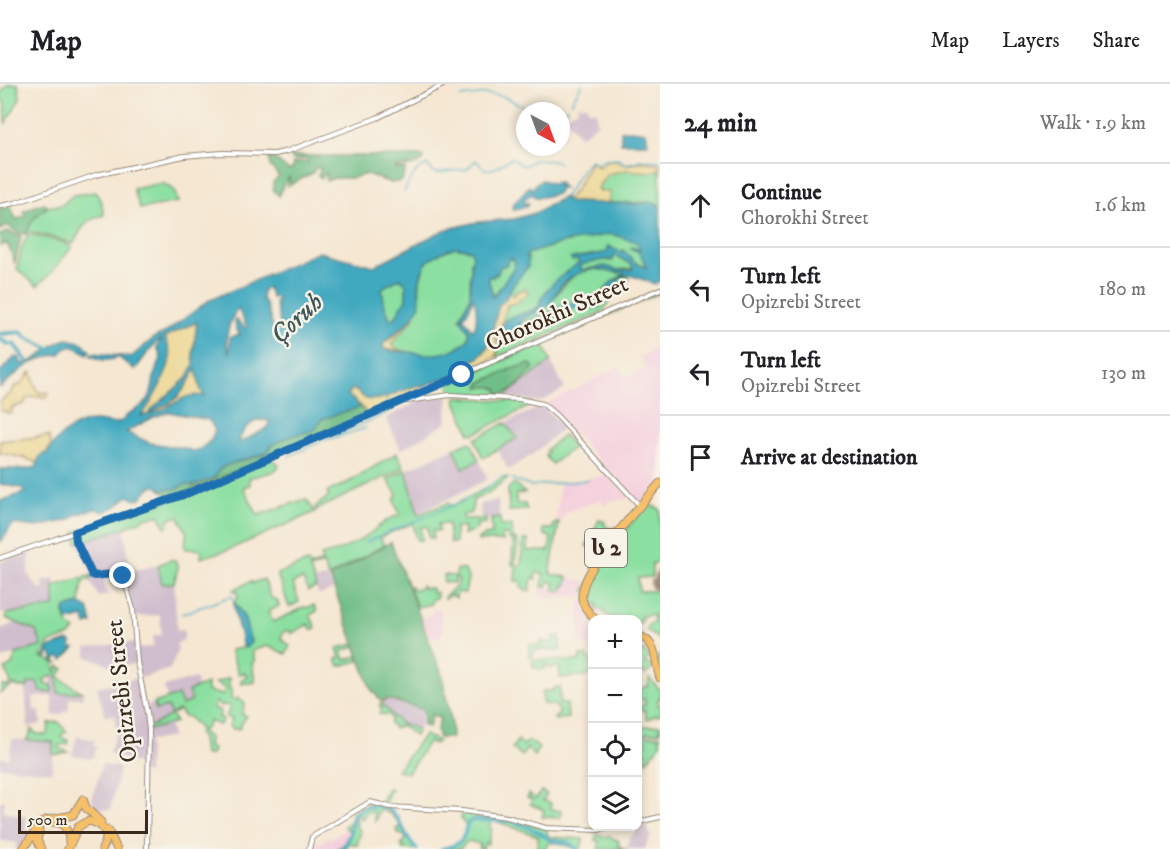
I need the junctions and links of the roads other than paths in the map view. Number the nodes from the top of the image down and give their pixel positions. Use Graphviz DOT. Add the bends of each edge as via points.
graph roads {
  1 [pos="445,84"];
  2 [pos="0,206"];
  3 [pos="660,289"];
  4 [pos="389,406"];
  5 [pos="660,483"];
  6 [pos="640,506"];
  7 [pos="75,532"];
  8 [pos="0,558"];
  9 [pos="592,615"];
  10 [pos="642,637"];
  11 [pos="660,678"];
  12 [pos="660,817"];
  13 [pos="642,821"];
  14 [pos="588,830"];
  15 [pos="69,847"];
  16 [pos="23,849"];
  17 [pos="41,849"];
  18 [pos="102,849"];
  19 [pos="117,849"];
  20 [pos="147,849"];
  21 [pos="309,849"];
  1 -- 2 [label="street" via="378,117 288,151 184,156 96,175"];
  3 -- 4 [label="street, Chorokhi Street"];
  4 -- 6 [label="street" via="450,394 543,404"];
  4 -- 7 [label="street, Chorokhi Street" via="186,494"];
  5 -- 6 [label="highway, ს 2"];
  6 -- 9 [label="highway, ს 2" via="607,546 583,588 584,605"];
  7 -- 8 [label="street, Chorokhi Street"];
  7 -- 20 [label="street, Opizrebi Street" via="94,576 122,573 133,609 148,728"];
  10 -- 11 [label="highway" via="654,649"];
  12 -- 13 [label="street"];
  14 -- 21 [label="street" via="546,828 507,817 370,802 312,837"];
  15 -- 17 [label="highway" via="69,833 64,826 50,822 38,831"];
  15 -- 18 [label="highway" via="80,825 88,821 106,832"];
  16 -- 19 [label="highway" via="40,823 73,815 83,799 90,813 105,825"];
}
